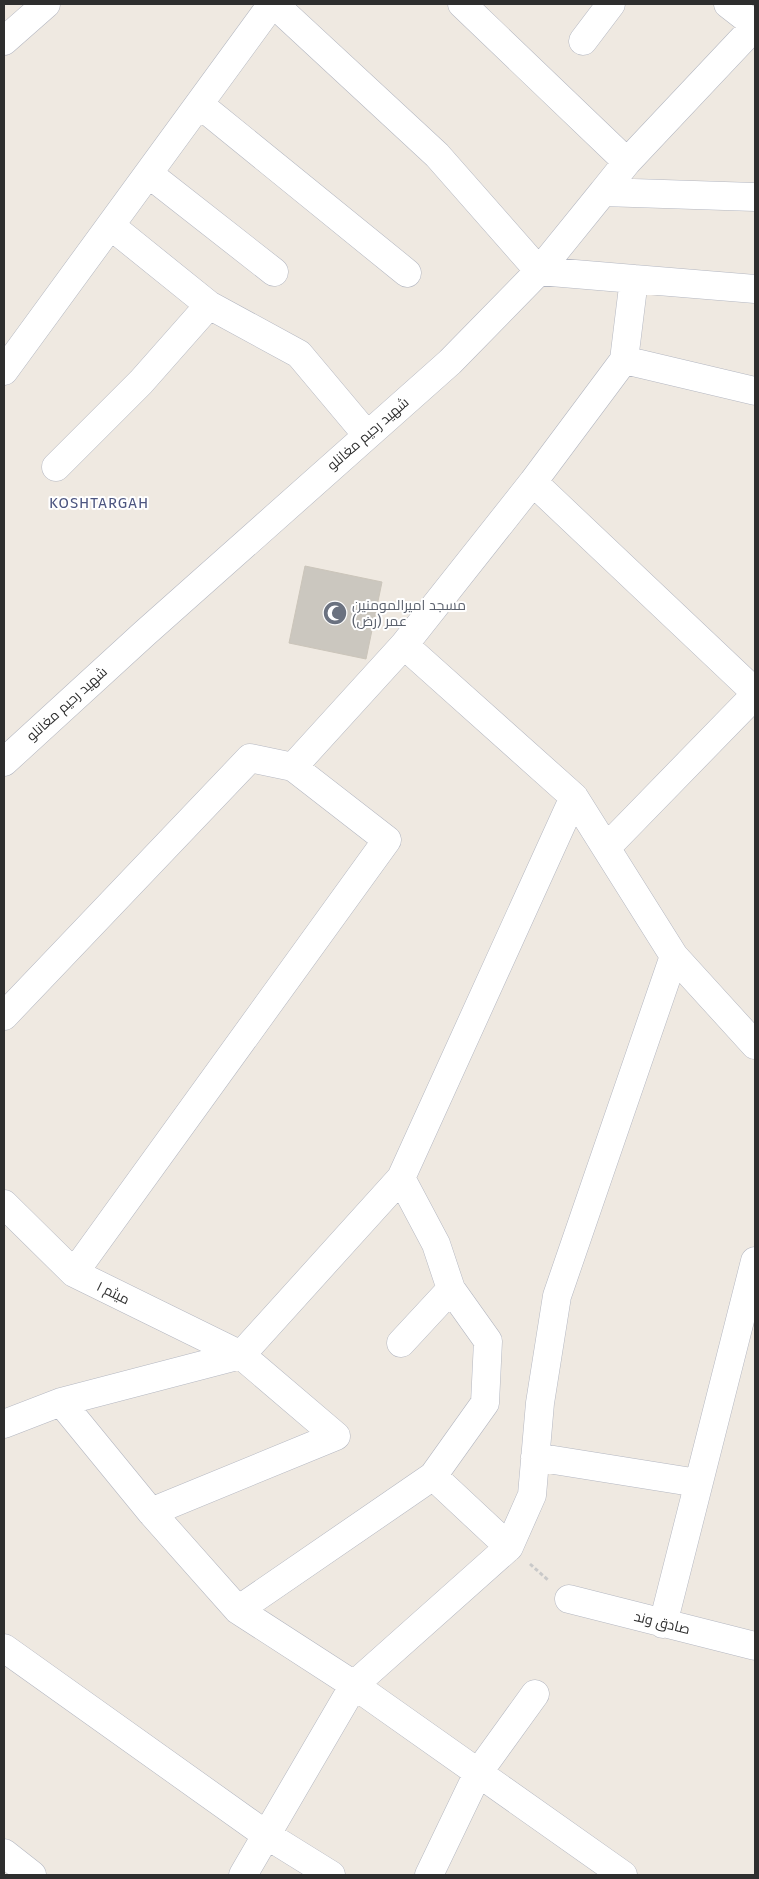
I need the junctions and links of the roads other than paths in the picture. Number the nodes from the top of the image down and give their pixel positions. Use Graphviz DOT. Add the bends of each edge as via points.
graph roads {
  1 [pos="46,4"];
  2 [pos="273,4"];
  3 [pos="462,4"];
  4 [pos="612,4"];
  5 [pos="728,4"];
  6 [pos="755,25"];
  7 [pos="583,40"];
  8 [pos="4,41"];
  9 [pos="200,104"];
  10 [pos="628,162"];
  11 [pos="149,174"];
  12 [pos="603,192"];
  13 [pos="755,197"];
  14 [pos="111,226"];
  15 [pos="539,271"];
  16 [pos="274,272"];
  17 [pos="407,273"];
  18 [pos="634,278"];
  19 [pos="755,289"];
  20 [pos="210,305"];
  21 [pos="624,360"];
  22 [pos="4,371"];
  23 [pos="755,392"];
  24 [pos="367,435"];
  25 [pos="56,467"];
  26 [pos="533,482"];
  27 [pos="404,645"];
  28 [pos="755,693"];
  29 [pos="4,762"];
  30 [pos="293,767"];
  31 [pos="574,797"];
  32 [pos="607,847"];
  33 [pos="674,956"];
  34 [pos="4,1016"];
  35 [pos="752,1036"];
  36 [pos="401,1178"];
  37 [pos="4,1204"];
  38 [pos="755,1261"];
  39 [pos="74,1273"];
  40 [pos="451,1289"];
  41 [pos="401,1342"];
  42 [pos="241,1355"];
  43 [pos="61,1402"];
  44 [pos="4,1424"];
  45 [pos="535,1457"];
  46 [pos="433,1476"];
  47 [pos="698,1483"];
  48 [pos="151,1512"];
  49 [pos="509,1546"];
  50 [pos="569,1599"];
  51 [pos="238,1610"];
  52 [pos="663,1624"];
  53 [pos="755,1646"];
  54 [pos="4,1648"];
  55 [pos="354,1685"];
  56 [pos="536,1694"];
  57 [pos="478,1773"];
  58 [pos="266,1834"];
  59 [pos="4,1853"];
  60 [pos="32,1875"];
  61 [pos="243,1875"];
  62 [pos="331,1875"];
  63 [pos="429,1875"];
  64 [pos="623,1875"];
  1 -- 8 [label="street"];
  2 -- 9 [label="street"];
  2 -- 15 [label="street" via="437,155"];
  3 -- 10 [label="street"];
  4 -- 7 [label="street"];
  5 -- 6 [label="street"];
  6 -- 10 [label="street, شهید رحیم مغانلو"];
  9 -- 11 [label="street"];
  9 -- 17 [label="street"];
  10 -- 12 [label="street, شهید رحیم مغانلو"];
  11 -- 14 [label="street"];
  11 -- 16 [label="street"];
  12 -- 13 [label="street"];
  12 -- 15 [label="street, شهید رحیم مغانلو"];
  14 -- 20 [label="street"];
  14 -- 22 [label="street"];
  15 -- 18 [label="street"];
  15 -- 24 [label="street, شهید رحیم مغانلو" via="450,362"];
  18 -- 19 [label="street"];
  18 -- 21 [label="street"];
  20 -- 24 [label="street" via="299,354"];
  20 -- 25 [label="street" via="141,382"];
  21 -- 23 [label="street"];
  21 -- 26 [label="street"];
  24 -- 29 [label="street, شهید رحیم مغانلو"];
  26 -- 27 [label="street"];
  26 -- 28 [label="street"];
  27 -- 30 [label="street"];
  27 -- 31 [label="street"];
  28 -- 32 [label="street"];
  30 -- 34 [label="street" via="250,758"];
  30 -- 39 [label="street" via="387,840"];
  31 -- 32 [label="street"];
  31 -- 36 [label="street"];
  32 -- 33 [label="street"];
  33 -- 35 [label="street"];
  33 -- 45 [label="street" via="557,1296"];
  36 -- 40 [label="street" via="436,1244"];
  36 -- 42 [label="street"];
  37 -- 39 [label="street, ۱ میثم"];
  38 -- 47 [label="street"];
  39 -- 42 [label="street, ۱ میثم"];
  40 -- 41 [label="street"];
  40 -- 46 [label="street" via="488,1341 485,1403"];
  42 -- 43 [label="street"];
  42 -- 48 [label="street, ۱ میثم" via="336,1436"];
  43 -- 44 [label="street"];
  43 -- 48 [label="street"];
  45 -- 47 [label="street"];
  45 -- 49 [label="street" via="532,1495"];
  46 -- 49 [label="street"];
  46 -- 51 [label="street"];
  47 -- 52 [label="street"];
  48 -- 51 [label="street"];
  49 -- 55 [label="street"];
  50 -- 52 [label="street, صادق وند"];
  51 -- 55 [label="street"];
  52 -- 53 [label="street, صادق وند"];
  54 -- 58 [label="street"];
  55 -- 57 [label="street"];
  55 -- 58 [label="street"];
  56 -- 57 [label="street"];
  57 -- 63 [label="street"];
  57 -- 64 [label="street"];
  58 -- 61 [label="street"];
  58 -- 62 [label="street"];
  59 -- 60 [label="street"];
}
